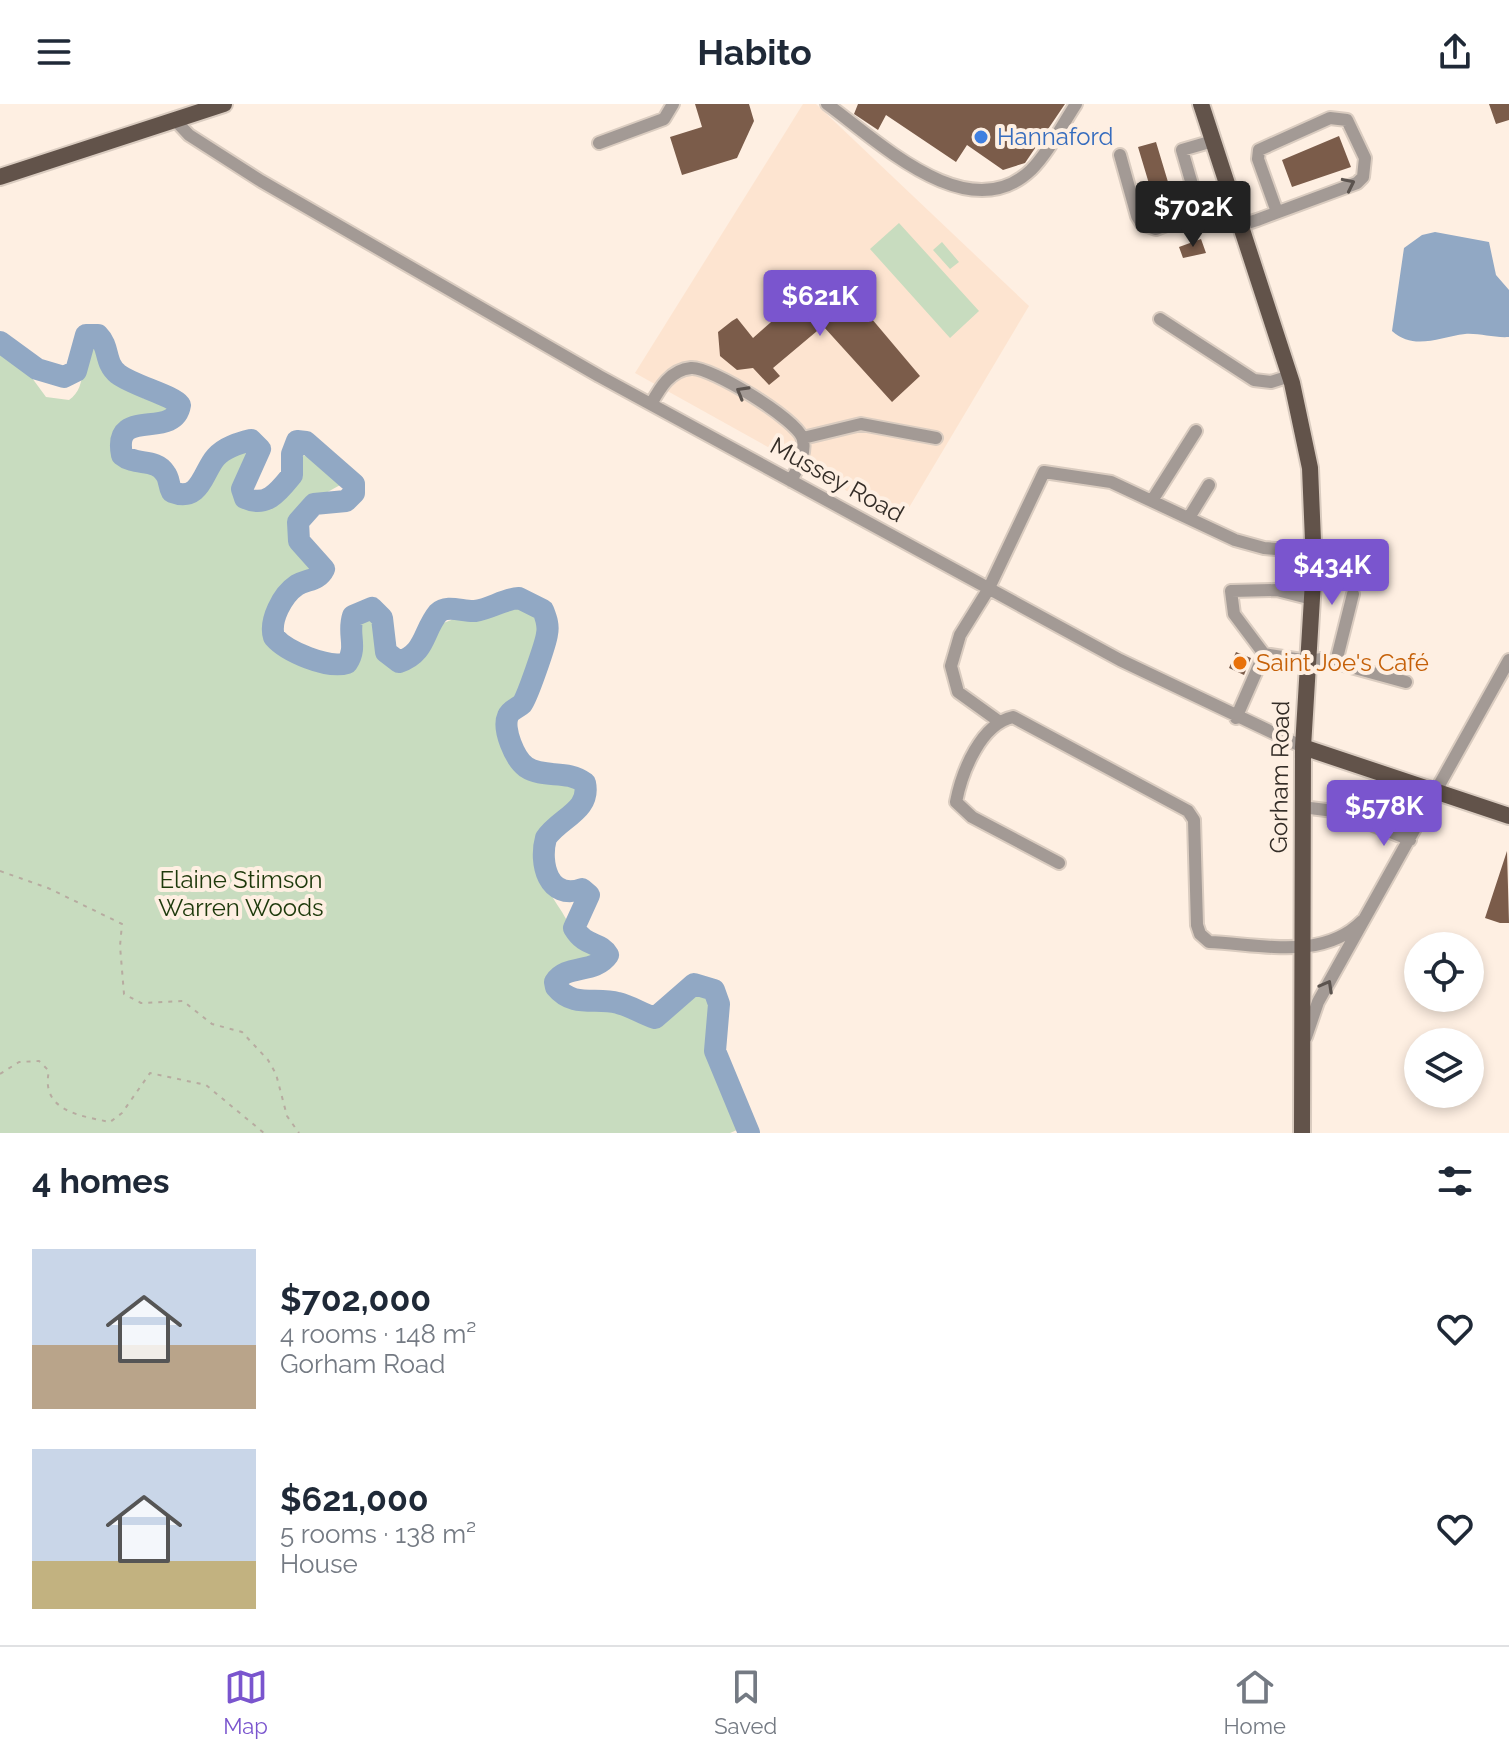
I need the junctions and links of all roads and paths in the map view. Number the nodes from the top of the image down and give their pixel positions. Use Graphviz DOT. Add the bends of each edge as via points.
graph roads {
  1 [pos="224,104"];
  2 [pos="673,104"];
  3 [pos="827,104"];
  4 [pos="1076,104"];
  5 [pos="1205,105"];
  6 [pos="175,120"];
  7 [pos="1213,141"];
  8 [pos="599,143"];
  9 [pos="1120,155"];
  10 [pos="0,177"];
  11 [pos="1277,212"];
  12 [pos="1241,225"];
  13 [pos="1160,319"];
  14 [pos="1290,376"];
  15 [pos="651,404"];
  16 [pos="1196,431"];
  17 [pos="803,438"];
  18 [pos="936,438"];
  19 [pos="791,481"];
  20 [pos="1209,485"];
  21 [pos="1153,499"];
  22 [pos="1190,516"];
  23 [pos="1314,552"];
  24 [pos="988,590"];
  25 [pos="1353,594"];
  26 [pos="1312,599"];
  27 [pos="1264,654"];
  28 [pos="1509,660"];
  29 [pos="1308,661"];
  30 [pos="1336,662"];
  31 [pos="1406,682"];
  32 [pos="1236,718"];
  33 [pos="997,720"];
  34 [pos="1303,747"];
  35 [pos="1438,792"];
  36 [pos="1302,807"];
  37 [pos="1509,816"];
  38 [pos="1410,840"];
  39 [pos="1059,863"];
  40 [pos="0,871"];
  41 [pos="1362,921"];
  42 [pos="1301,946"];
  43 [pos="1302,1056"];
  44 [pos="0,1074"];
  45 [pos="264,1133"];
  46 [pos="299,1133"];
  47 [pos="1302,1133"];
  1 -- 6 [label="main road"];
  2 -- 8 [label="street" via="664,119"];
  3 -- 4 [label="street" via="934,181 957,188 1009,183 1026,174"];
  5 -- 7 [label="main road, Gorham Road"];
  6 -- 10 [label="main road"];
  6 -- 15 [label="street, Mussey Road" via="189,135 261,181"];
  7 -- 9 [label="street" via="1182,150 1200,212 1156,229 1137,216"];
  7 -- 12 [label="main road, Gorham Road"];
  11 -- 11 [label="street, one-way" via="1363,177 1365,158 1347,120 1330,118 1259,150"];
  11 -- 12 [label="street"];
  12 -- 14 [label="main road, Gorham Road"];
  13 -- 14 [label="street" via="1254,380"];
  14 -- 23 [label="main road, Gorham Road" via="1307,446"];
  17 -- 15 [label="street, one-way" via="783,415 696,368 671,376"];
  15 -- 19 [label="street, Mussey Road"];
  16 -- 21 [label="street"];
  17 -- 18 [label="street" via="861,424"];
  17 -- 19 [label="street" via="804,450"];
  19 -- 24 [label="street, Mussey Road"];
  20 -- 22 [label="street"];
  21 -- 22 [label="street"];
  21 -- 24 [label="street" via="1111,482 1044,472"];
  22 -- 23 [label="street" via="1235,540"];
  23 -- 26 [label="main road, Gorham Road"];
  24 -- 32 [label="street, Mussey Road"];
  24 -- 33 [label="street" via="960,635 951,666 958,692"];
  25 -- 30 [label="street"];
  26 -- 27 [label="street" via="1277,590 1231,591 1234,614"];
  26 -- 29 [label="main road, Gorham Road"];
  27 -- 29 [label="street"];
  27 -- 32 [label="street"];
  28 -- 35 [label="street"];
  29 -- 30 [label="street"];
  29 -- 34 [label="main road, Gorham Road"];
  30 -- 31 [label="street"];
  32 -- 34 [label="street, Mussey Road"];
  33 -- 39 [label="street" via="959,783 956,802 972,817"];
  33 -- 42 [label="street" via="1013,717 1188,811 1194,820 1197,925 1209,942"];
  34 -- 35 [label="main road, Mussey Road"];
  34 -- 36 [label="main road, Gorham Road"];
  35 -- 37 [label="main road, Mussey Road"];
  35 -- 38 [label="street"];
  36 -- 38 [label="street" via="1342,812"];
  36 -- 42 [label="main road, Gorham Road"];
  38 -- 41 [label="street"];
  40 -- 46 [label="path" via="122,924 124,994 141,1003 183,1001 212,1024 242,1032 276,1074 287,1116"];
  41 -- 42 [label="street" via="1333,943"];
  43 -- 41 [label="street, one-way" via="1318,1002"];
  42 -- 43 [label="main road, Gorham Road"];
  43 -- 47 [label="main road, Gorham Road"];
  44 -- 45 [label="path" via="19,1062 39,1061 49,1071 52,1098 65,1113 110,1122 150,1073 200,1083"];
}
